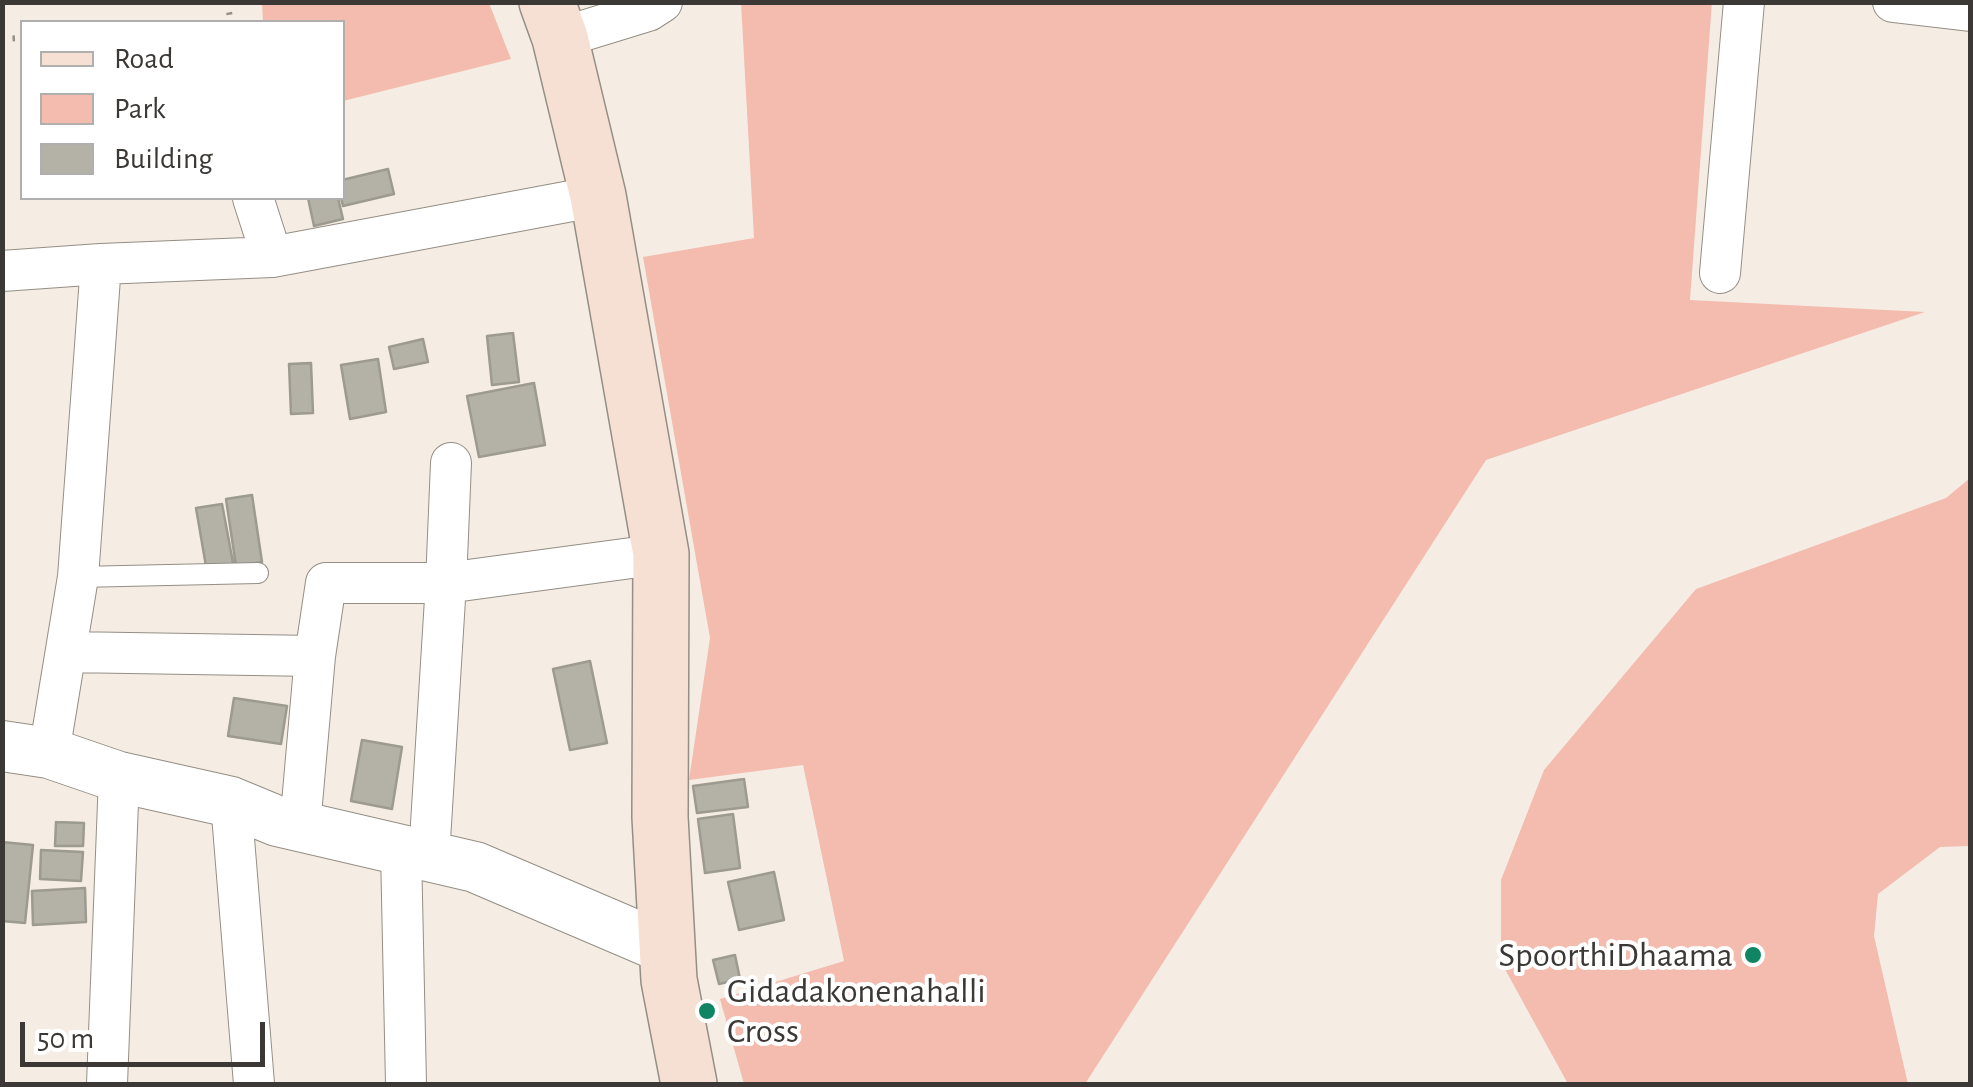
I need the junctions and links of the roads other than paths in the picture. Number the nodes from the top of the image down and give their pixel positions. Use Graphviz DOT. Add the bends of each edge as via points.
graph roads {
  1 [pos="662,2"];
  2 [pos="1744,2"];
  3 [pos="1893,2"];
  4 [pos="1970,11"];
  5 [pos="553,20"];
  6 [pos="598,196"];
  7 [pos="254,200"];
  8 [pos="272,257"];
  9 [pos="102,264"];
  10 [pos="2,271"];
  11 [pos="1720,273"];
  12 [pos="451,463"];
  13 [pos="661,554"];
  14 [pos="258,573"];
  15 [pos="78,577"];
  16 [pos="446,583"];
  17 [pos="67,652"];
  18 [pos="315,656"];
  19 [pos="26,750"];
  20 [pos="119,777"];
  21 [pos="231,802"];
  22 [pos="300,826"];
  23 [pos="415,853"];
  24 [pos="667,949"];
  25 [pos="107,1084"];
  26 [pos="254,1084"];
  27 [pos="406,1084"];
  28 [pos="689,1084"];
  1 -- 5 [label="street" via="648,10"];
  2 -- 11 [label="street"];
  3 -- 4 [label="street"];
  5 -- 6 [label="main road"];
  6 -- 8 [label="street"];
  6 -- 13 [label="main road"];
  7 -- 8 [label="street"];
  8 -- 9 [label="street"];
  9 -- 10 [label="street"];
  9 -- 15 [label="street"];
  12 -- 16 [label="street"];
  13 -- 16 [label="street"];
  13 -- 24 [label="main road"];
  14 -- 15 [label="lane"];
  15 -- 17 [label="street"];
  16 -- 18 [label="street" via="326,582"];
  16 -- 23 [label="street"];
  17 -- 18 [label="street"];
  17 -- 19 [label="street"];
  18 -- 22 [label="street"];
  19 -- 20 [label="street"];
  20 -- 21 [label="street"];
  20 -- 25 [label="street"];
  21 -- 22 [label="street"];
  21 -- 26 [label="street"];
  22 -- 23 [label="street"];
  23 -- 24 [label="street" via="475,867"];
  23 -- 27 [label="street"];
  24 -- 28 [label="main road"];
}
